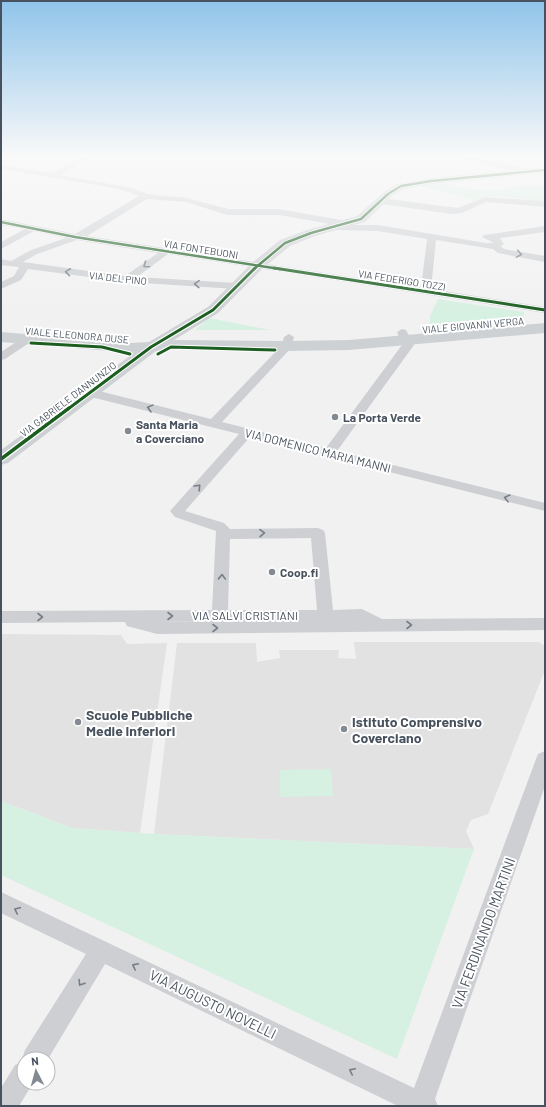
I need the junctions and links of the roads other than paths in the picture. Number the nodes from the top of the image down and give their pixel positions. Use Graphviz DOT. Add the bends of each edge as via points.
graph roads {
  1 [pos="123,210"];
  2 [pos="219,210"];
  3 [pos="372,210"];
  4 [pos="442,210"];
  5 [pos="462,210"];
  6 [pos="312,217"];
  7 [pos="365,217"];
  8 [pos="1,222"];
  9 [pos="341,226"];
  10 [pos="378,228"];
  11 [pos="32,229"];
  12 [pos="545,229"];
  13 [pos="317,231"];
  14 [pos="75,237"];
  15 [pos="489,237"];
  16 [pos="432,238"];
  17 [pos="446,240"];
  18 [pos="1,246"];
  19 [pos="495,246"];
  20 [pos="165,252"];
  21 [pos="545,259"];
  22 [pos="1,262"];
  23 [pos="12,264"];
  24 [pos="25,266"];
  25 [pos="257,266"];
  26 [pos="126,279"];
  27 [pos="1,286"];
  28 [pos="236,286"];
  29 [pos="426,291"];
  30 [pos="545,310"];
  31 [pos="545,318"];
  32 [pos="1,327"];
  33 [pos="545,328"];
  34 [pos="32,334"];
  35 [pos="170,336"];
  36 [pos="404,336"];
  37 [pos="1,337"];
  38 [pos="288,341"];
  39 [pos="151,347"];
  40 [pos="1,357"];
  41 [pos="91,393"];
  42 [pos="213,424"];
  43 [pos="248,433"];
  44 [pos="329,453"];
  45 [pos="1,458"];
  46 [pos="545,507"];
  47 [pos="223,534"];
  48 [pos="325,615"];
  49 [pos="107,616"];
  50 [pos="220,616"];
  51 [pos="1,617"];
  52 [pos="545,624"];
  53 [pos="379,625"];
  54 [pos="545,759"];
  55 [pos="540,795"];
  56 [pos="1,902"];
  57 [pos="101,950"];
  58 [pos="39,1051"];
  59 [pos="16,1087"];
  60 [pos="422,1105"];
  61 [pos="4,1106"];
  1 -- 14 [label="street"];
  2 -- 6 [label="street" via="230,213 273,211"];
  3 -- 7 [label="main road, VIA GABRIELE D'ANNUNZIO"];
  4 -- 5 [label="street"];
  6 -- 9 [label="street"];
  6 -- 13 [label="street"];
  7 -- 9 [label="main road, VIA GABRIELE D'ANNUNZIO"];
  7 -- 10 [label="street"];
  8 -- 11 [label="street, VIA FONTEBUONI"];
  9 -- 10 [label="street"];
  9 -- 13 [label="main road, VIA GABRIELE D'ANNUNZIO"];
  10 -- 16 [label="street"];
  11 -- 14 [label="street, VIA FONTEBUONI"];
  11 -- 18 [label="street"];
  12 -- 15 [label="street"];
  13 -- 25 [label="main road, VIA GABRIELE D'ANNUNZIO" via="285,243"];
  14 -- 20 [label="street, VIA FONTEBUONI"];
  14 -- 23 [label="street" via="34,252"];
  15 -- 17 [label="street"];
  15 -- 19 [label="street" via="499,241"];
  16 -- 17 [label="street"];
  16 -- 29 [label="street"];
  17 -- 19 [label="street"];
  19 -- 21 [label="street, one-way" via="501,251"];
  20 -- 25 [label="street, VIA FONTEBUONI"];
  20 -- 26 [label="street, one-way"];
  22 -- 23 [label="street, VIA DEL PINO"];
  23 -- 24 [label="street, VIA DEL PINO"];
  26 -- 24 [label="street, VIA DEL PINO, one-way"];
  24 -- 27 [label="street" via="18,278"];
  25 -- 28 [label="main road, VIA GABRIELE D'ANNUNZIO"];
  25 -- 29 [label="street, VIA FEDERIGO TOZZI"];
  28 -- 26 [label="street, VIA DEL PINO, one-way"];
  28 -- 35 [label="main road, VIA GABRIELE D'ANNUNZIO" via="213,310"];
  29 -- 30 [label="street, VIA FEDERIGO TOZZI"];
  31 -- 36 [label="main road, VIALE GIOVANNI VERGA"];
  32 -- 34 [label="main road, VIALE ELEONORA DUSE"];
  33 -- 36 [label="main road, VIALE GIOVANNI VERGA"];
  34 -- 35 [label="main road, VIALE ELEONORA DUSE"];
  34 -- 37 [label="main road, VIALE ELEONORA DUSE"];
  34 -- 39 [label="main road, VIALE ELEONORA DUSE" via="132,348"];
  34 -- 40 [label="street"];
  35 -- 38 [label="main road, VIALE GIOVANNI VERGA"];
  35 -- 39 [label="main road, VIA GABRIELE D'ANNUNZIO"];
  36 -- 38 [label="main road, VIALE GIOVANNI VERGA" via="349,345"];
  36 -- 44 [label="street" via="408,345"];
  38 -- 39 [label="main road, VIALE GIOVANNI VERGA"];
  38 -- 42 [label="street"];
  39 -- 41 [label="main road, VIA GABRIELE D'ANNUNZIO"];
  42 -- 41 [label="street, VIA DOMENICO MARIA MANNI, one-way"];
  41 -- 45 [label="main road, VIA GABRIELE D'ANNUNZIO"];
  42 -- 43 [label="street, VIA DOMENICO MARIA MANNI"];
  43 -- 44 [label="street, VIA DOMENICO MARIA MANNI"];
  47 -- 43 [label="street, one-way" via="221,528 177,511"];
  46 -- 44 [label="street, VIA DOMENICO MARIA MANNI, one-way"];
  47 -- 48 [label="street, one-way" via="318,533"];
  50 -- 47 [label="street, one-way"];
  48 -- 50 [label="street, VIA SALVI CRISTIANI"];
  48 -- 53 [label="street, VIA SALVI CRISTIANI" via="362,615"];
  49 -- 50 [label="street, VIA SALVI CRISTIANI, one-way"];
  51 -- 49 [label="street, VIA SALVI CRISTIANI, one-way"];
  49 -- 53 [label="street, VIA SALVI CRISTIANI, one-way" via="157,628"];
  53 -- 52 [label="street, VIA SALVI CRISTIANI, one-way"];
  54 -- 55 [label="street, VIA FERDINANDO MARTINI"];
  55 -- 60 [label="street, VIA FERDINANDO MARTINI"];
  57 -- 56 [label="street, VIA AUGUSTO NOVELLI, one-way"];
  57 -- 58 [label="street, one-way"];
  60 -- 57 [label="street, VIA AUGUSTO NOVELLI, one-way"];
  59 -- 61 [label="street"];
}
